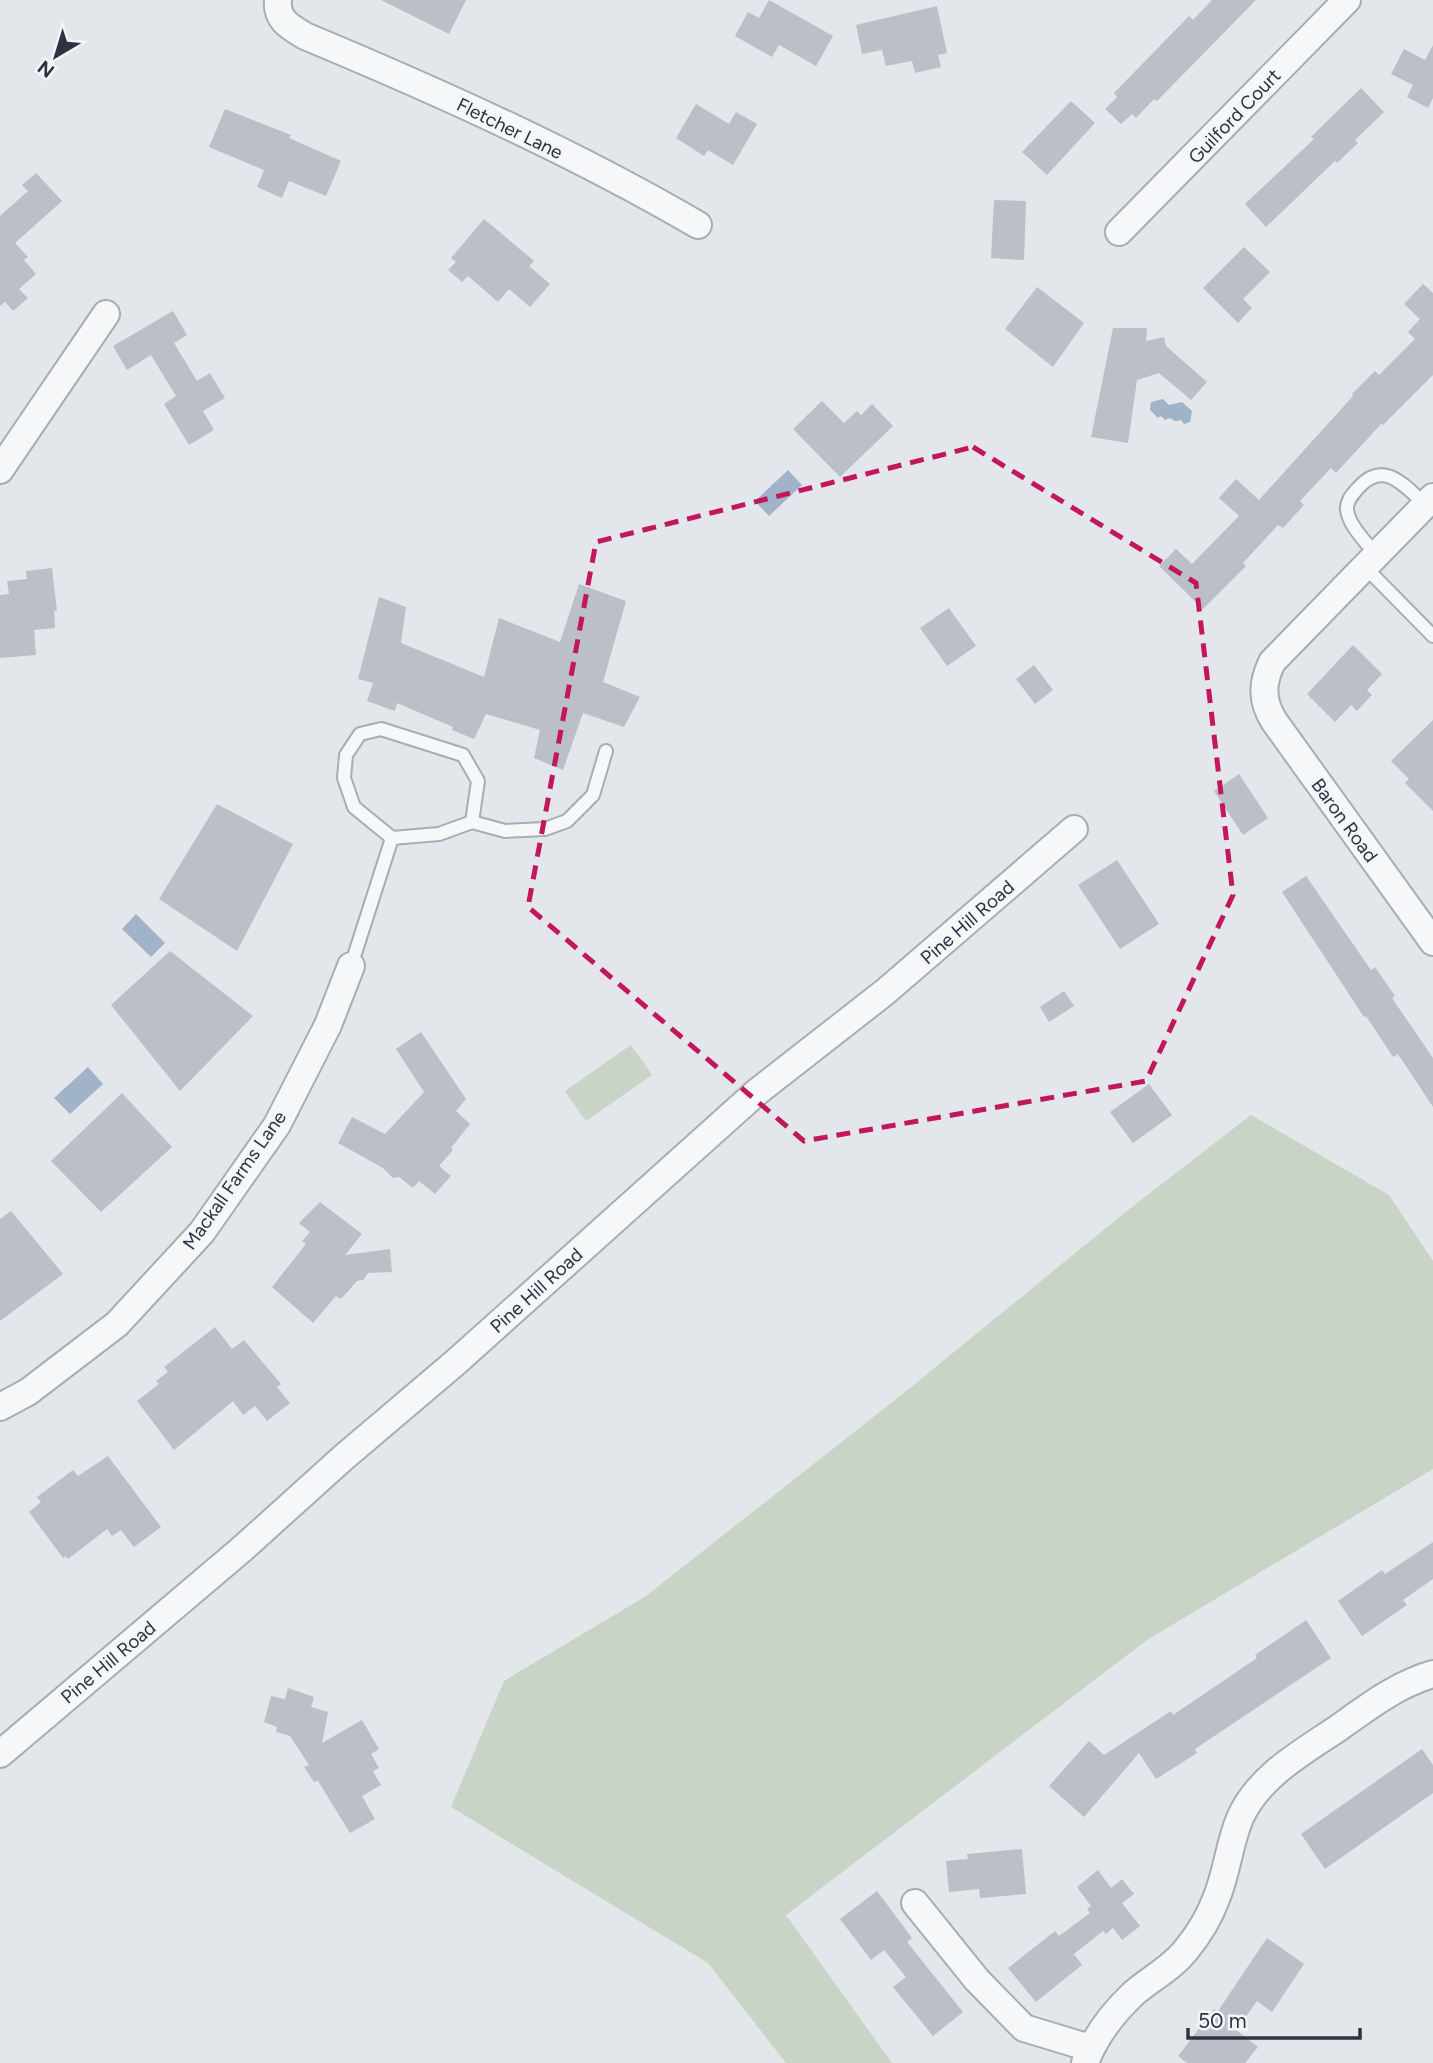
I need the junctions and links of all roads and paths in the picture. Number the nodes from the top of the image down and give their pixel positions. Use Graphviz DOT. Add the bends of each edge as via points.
graph roads {
  1 [pos="278,0"];
  2 [pos="1348,0"];
  3 [pos="698,225"];
  4 [pos="1119,232"];
  5 [pos="106,314"];
  6 [pos="0,470"];
  7 [pos="1429,501"];
  8 [pos="1371,561"];
  9 [pos="1433,636"];
  10 [pos="606,751"];
  11 [pos="472,822"];
  12 [pos="1074,829"];
  13 [pos="392,838"];
  14 [pos="1428,924"];
  15 [pos="351,966"];
  16 [pos="0,1407"];
  17 [pos="1433,1674"];
  18 [pos="0,1754"];
  19 [pos="915,1903"];
  20 [pos="1088,2056"];
  1 -- 3 [label="street, Fletcher Lane" via="279,16 287,25 575,159"];
  2 -- 4 [label="street, Guilford Court"];
  5 -- 6 [label="street"];
  7 -- 8 [label="street"];
  7 -- 8 [label="lane" via="1391,476 1378,474 1365,480 1350,497 1347,509"];
  8 -- 9 [label="lane"];
  8 -- 14 [label="street, Baron Road" via="1272,662 1263,694 1273,721"];
  10 -- 11 [label="lane" via="593,795 567,821 545,830 505,831"];
  11 -- 13 [label="lane" via="439,834"];
  11 -- 13 [label="lane" via="478,781 463,755 381,729 360,734 346,755 344,778 354,807"];
  12 -- 18 [label="street, Pine Hill Road" via="885,992 757,1092 456,1362"];
  13 -- 15 [label="lane"];
  15 -- 16 [label="street, Mackall Farms Lane" via="328,1025 277,1125 202,1232 117,1324 29,1392"];
  17 -- 20 [label="street" via="1394,1689 1278,1769 1258,1790 1229,1846 1217,1897 1201,1930 1184,1952 1105,2023"];
  19 -- 20 [label="street" via="977,1980 1024,2028"];
}
